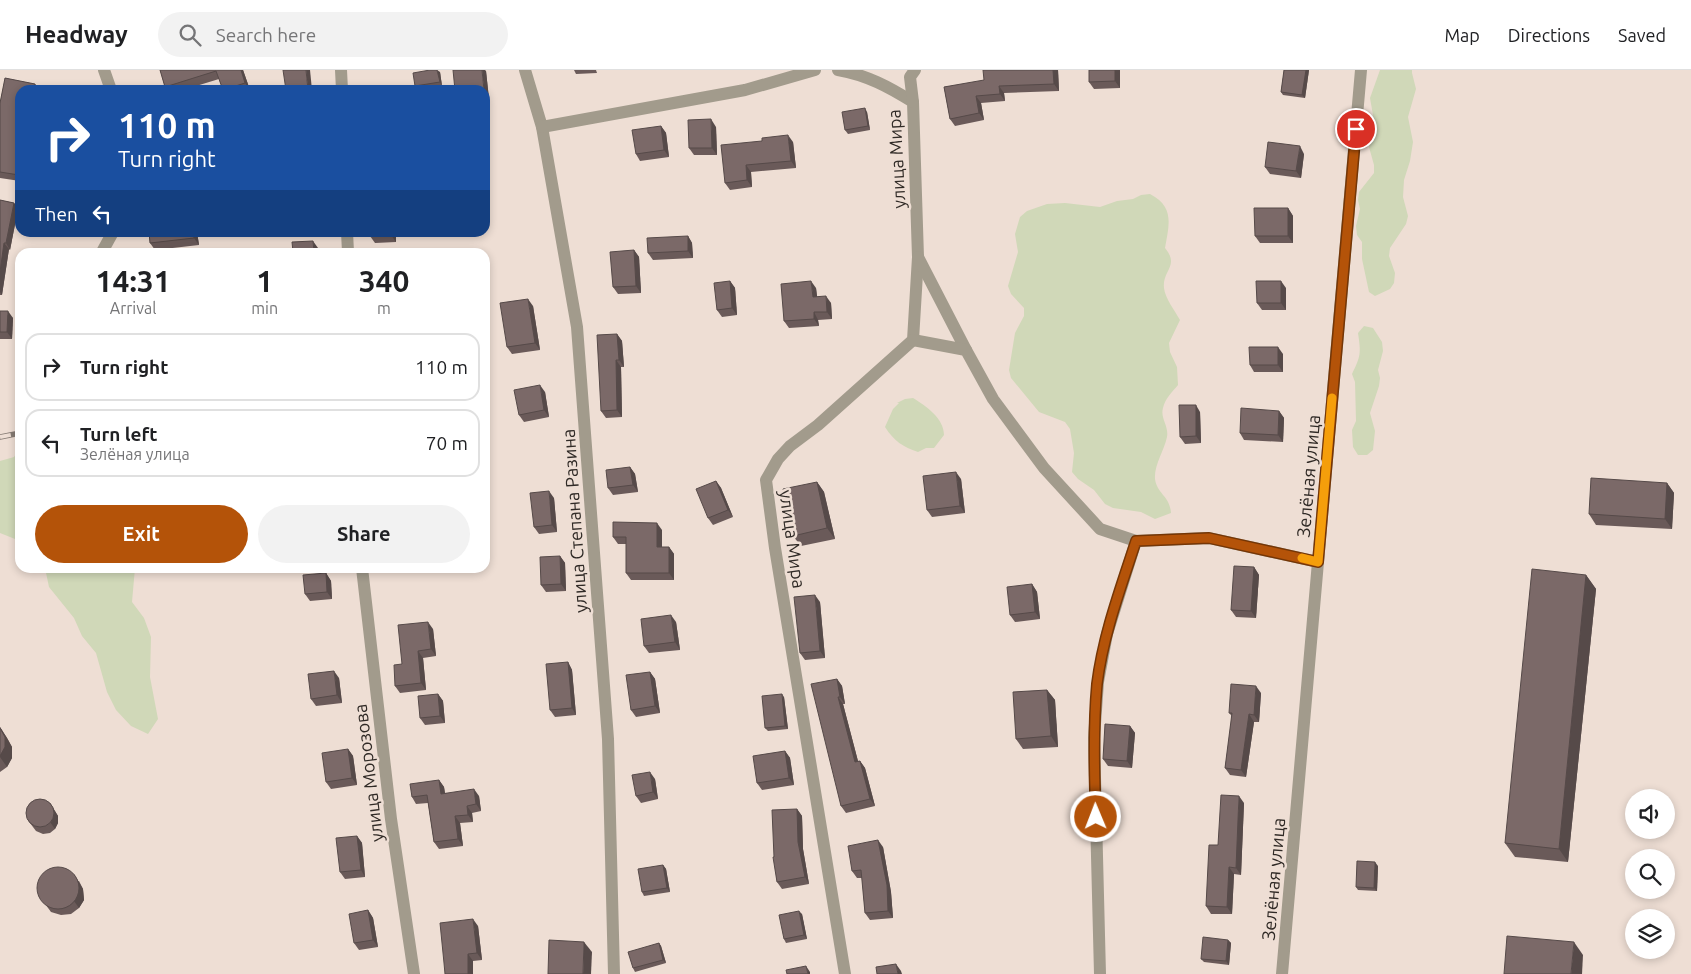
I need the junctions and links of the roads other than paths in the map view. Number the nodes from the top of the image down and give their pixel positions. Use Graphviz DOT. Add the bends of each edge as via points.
graph roads {
  1 [pos="104,70"];
  2 [pos="341,70"];
  3 [pos="525,70"];
  4 [pos="815,70"];
  5 [pos="838,70"];
  6 [pos="915,70"];
  7 [pos="1361,70"];
  8 [pos="109,85"];
  9 [pos="342,85"];
  10 [pos="913,102"];
  11 [pos="542,127"];
  12 [pos="110,237"];
  13 [pos="104,248"];
  14 [pos="918,257"];
  15 [pos="913,340"];
  16 [pos="966,350"];
  17 [pos="1136,541"];
  18 [pos="1318,562"];
  19 [pos="363,573"];
  20 [pos="414,974"];
  21 [pos="614,974"];
  22 [pos="845,974"];
  23 [pos="1100,974"];
  24 [pos="1282,974"];
  1 -- 8 [label="street"];
  2 -- 9 [label="street"];
  3 -- 11 [label="street, улица Степана Разина"];
  4 -- 11 [label="street" via="745,90"];
  5 -- 10 [label="street, улица Мира" via="880,82"];
  6 -- 10 [label="street" via="910,77"];
  7 -- 18 [label="street, Зелёная улица"];
  10 -- 14 [label="street, улица Мира"];
  11 -- 21 [label="street, улица Степана Разина" via="577,327 608,739"];
  12 -- 13 [label="street"];
  14 -- 15 [label="street, улица Мира"];
  14 -- 16 [label="street"];
  15 -- 16 [label="street"];
  15 -- 22 [label="street, улица Мира" via="790,446 766,480"];
  16 -- 17 [label="street" via="993,399 1044,468 1100,529"];
  17 -- 18 [label="street" via="1209,538"];
  17 -- 23 [label="street" via="1107,634 1098,682 1094,738"];
  18 -- 24 [label="street, Зелёная улица"];
  19 -- 20 [label="street, улица Морозова" via="391,819"];
}
